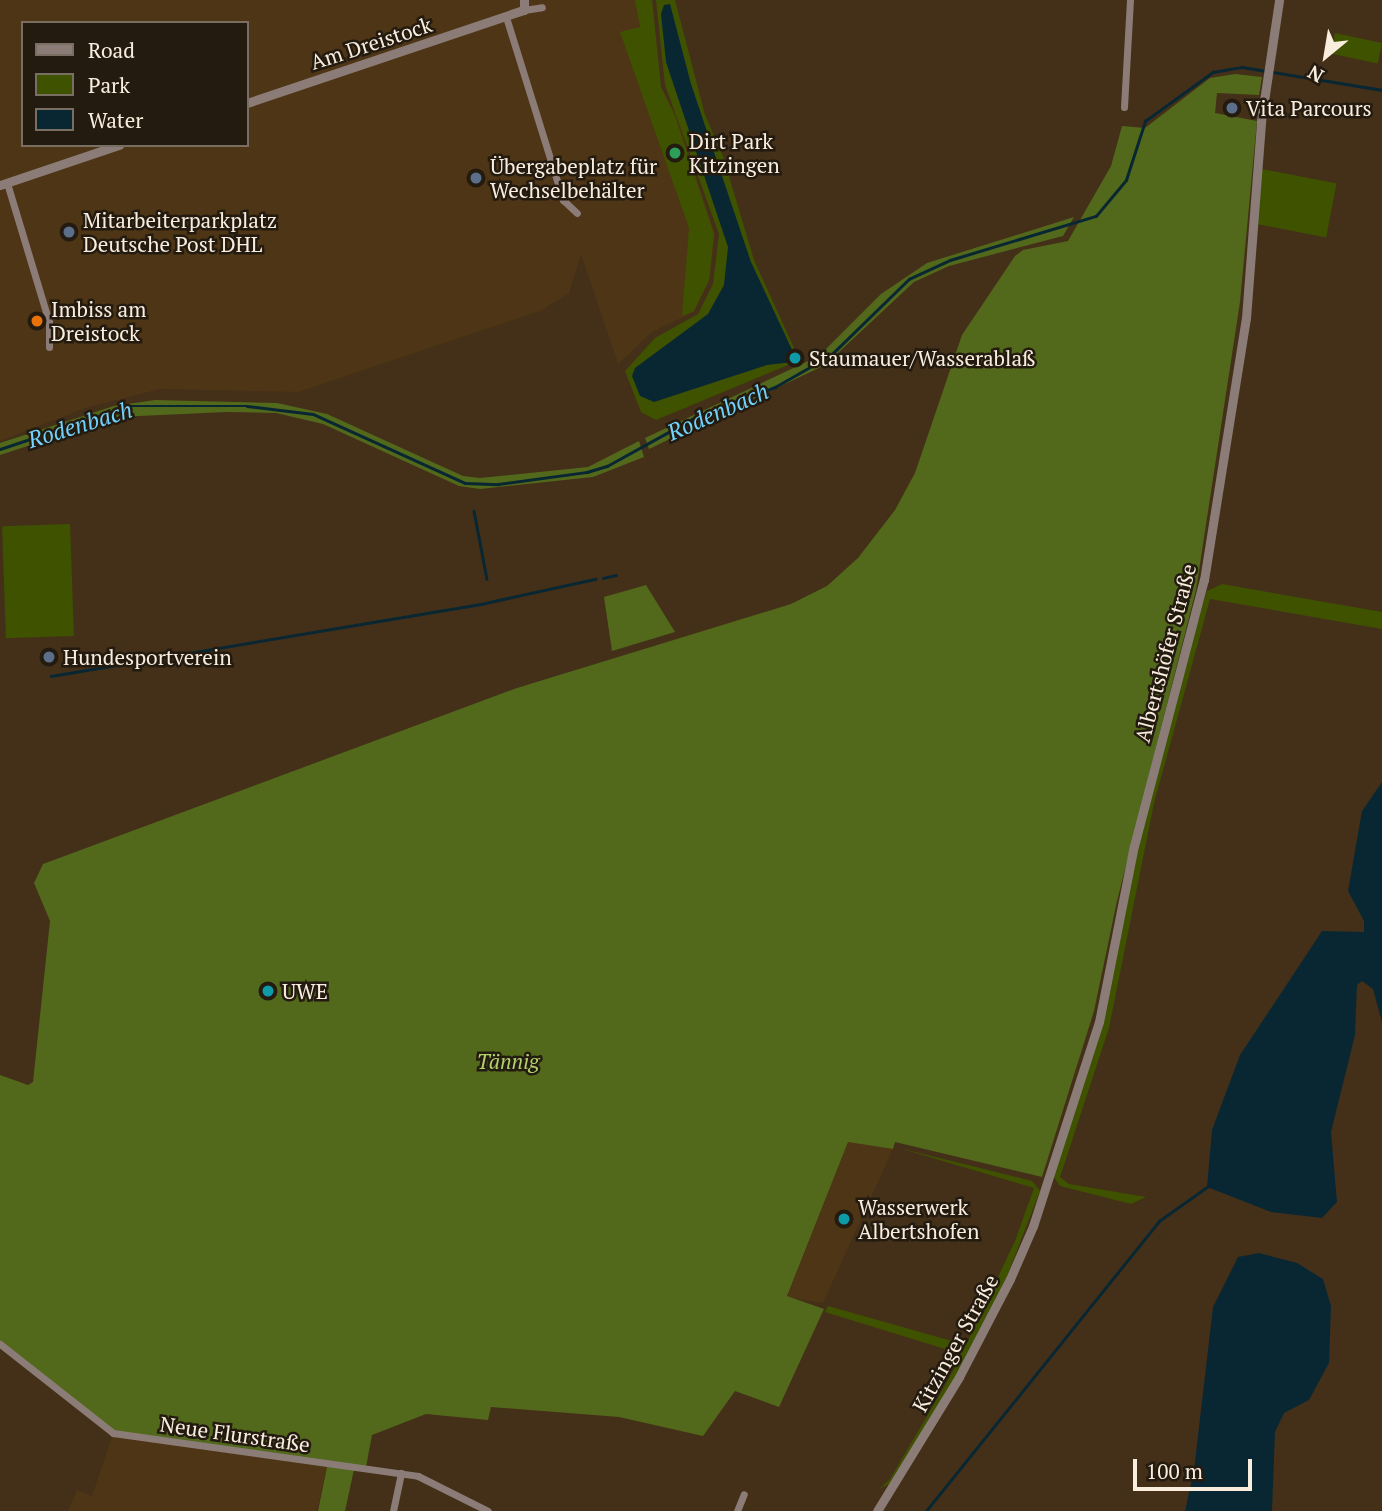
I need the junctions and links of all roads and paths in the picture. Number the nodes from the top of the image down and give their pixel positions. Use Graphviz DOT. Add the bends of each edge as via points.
graph roads {
  1 [pos="1130,0"];
  2 [pos="1279,0"];
  3 [pos="524,5"];
  4 [pos="542,7"];
  5 [pos="506,17"];
  6 [pos="248,103"];
  7 [pos="1124,107"];
  8 [pos="114,147"];
  9 [pos="3,184"];
  10 [pos="577,213"];
  11 [pos="49,347"];
  12 [pos="1047,1184"];
  13 [pos="0,1344"];
  14 [pos="401,1473"];
  15 [pos="744,1494"];
  16 [pos="485,1510"];
  17 [pos="393,1511"];
  18 [pos="737,1511"];
  19 [pos="877,1511"];
  1 -- 7 [label="street"];
  2 -- 12 [label="street, Albertshöfer Straße" via="1267,78 1246,318 1202,590 1134,846 1099,1022"];
  3 -- 4 [label="street"];
  3 -- 5 [label="street, Am Dreistock"];
  5 -- 6 [label="street, Am Dreistock"];
  5 -- 10 [label="street" via="563,200"];
  8 -- 9 [label="street"];
  9 -- 11 [label="street" via="49,322"];
  12 -- 19 [label="street, Kitzinger Straße" via="1014,1269 976,1347"];
  13 -- 14 [label="street, Neue Flurstraße" via="113,1433"];
  14 -- 16 [label="street, Neue Flurstraße" via="452,1489"];
  14 -- 17 [label="street"];
  15 -- 18 [label="street"];
}
